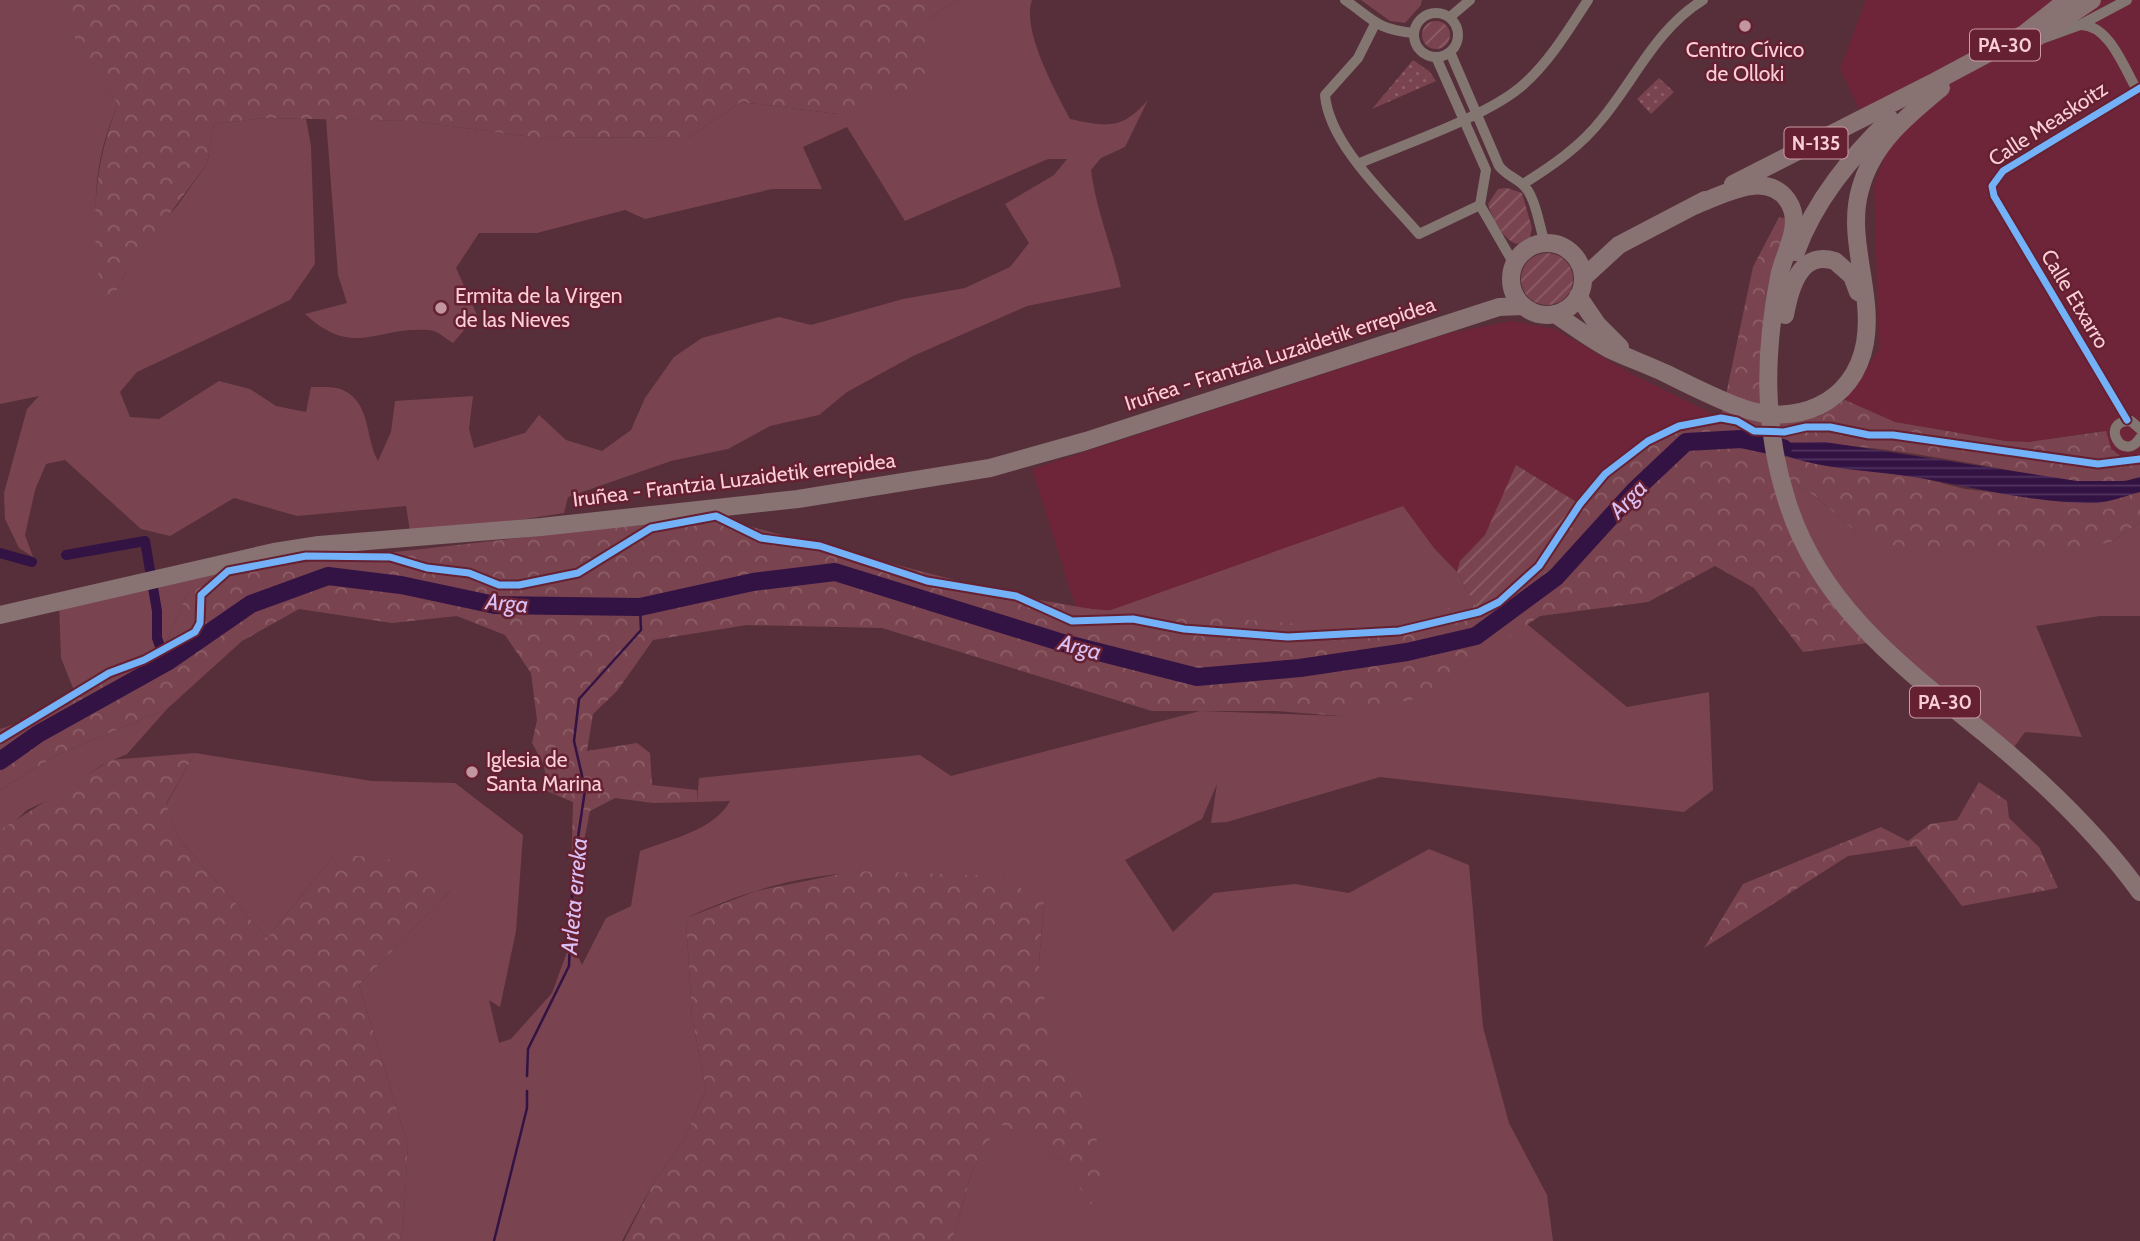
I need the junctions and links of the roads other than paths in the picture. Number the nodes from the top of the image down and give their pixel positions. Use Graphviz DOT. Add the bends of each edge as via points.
graph roads {
  1 [pos="1345,0"];
  2 [pos="1435,0"];
  3 [pos="1471,0"];
  4 [pos="1588,0"];
  5 [pos="1703,0"];
  6 [pos="2092,0"];
  7 [pos="2127,0"];
  8 [pos="2065,1"];
  9 [pos="1436,12"];
  10 [pos="1450,18"];
  11 [pos="1375,24"];
  12 [pos="2080,25"];
  13 [pos="1413,33"];
  14 [pos="2032,41"];
  15 [pos="1450,51"];
  16 [pos="1436,57"];
  17 [pos="1939,84"];
  18 [pos="2138,89"];
  19 [pos="1476,113"];
  20 [pos="1463,118"];
  21 [pos="1360,163"];
  22 [pos="1510,178"];
  23 [pos="1523,184"];
  24 [pos="1484,186"];
  25 [pos="1994,196"];
  26 [pos="1480,205"];
  27 [pos="1696,205"];
  28 [pos="1545,243"];
  29 [pos="1619,245"];
  30 [pos="1573,255"];
  31 [pos="1514,264"];
  32 [pos="1583,278"];
  33 [pos="1511,285"];
  34 [pos="1578,296"];
  35 [pos="1522,306"];
  36 [pos="1776,308"];
  37 [pos="1555,314"];
  38 [pos="1457,320"];
  39 [pos="1633,358"];
  40 [pos="1767,384"];
  41 [pos="1797,413"];
  42 [pos="2127,420"];
  43 [pos="2140,429"];
  44 [pos="2140,438"];
  45 [pos="0,615"];
  46 [pos="2140,892"];
  1 -- 11 [label="street"];
  2 -- 9 [label="street"];
  3 -- 10 [label="street"];
  4 -- 19 [label="street" via="1523,85"];
  5 -- 23 [label="street" via="1651,48 1586,137"];
  6 -- 14 [label="highway, PA-30"];
  7 -- 12 [label="street"];
  8 -- 17 [label="highway, PA-30" via="2024,34"];
  9 -- 10 [label="street"];
  9 -- 13 [label="street" via="1418,20"];
  10 -- 15 [label="street" via="1458,38"];
  11 -- 13 [label="street"];
  11 -- 21 [label="street" via="1358,58 1325,95 1326,113"];
  12 -- 14 [label="street"];
  12 -- 18 [label="street, Calle Measkoitz" via="2094,26 2104,35"];
  13 -- 16 [label="street" via="1417,47"];
  14 -- 17 [label="highway, PA-30"];
  15 -- 16 [label="street"];
  15 -- 19 [label="street"];
  16 -- 20 [label="street"];
  17 -- 27 [label="highway, N-135"];
  17 -- 36 [label="highway, PA-30" via="1903,108 1862,146 1815,211"];
  17 -- 41 [label="highway" via="1884,141 1858,193 1867,316 1862,358 1830,402"];
  18 -- 25 [label="street, Calle Measkoitz" via="2003,171 1993,182"];
  19 -- 20 [label="street"];
  19 -- 22 [label="street" via="1499,166"];
  20 -- 21 [label="street"];
  20 -- 24 [label="street" via="1486,170"];
  21 -- 26 [label="street" via="1419,234"];
  22 -- 23 [label="street"];
  22 -- 24 [label="street" via="1498,178"];
  23 -- 28 [label="street"];
  24 -- 26 [label="street"];
  25 -- 42 [label="street, Calle Etxarro"];
  26 -- 31 [label="street"];
  27 -- 29 [label="highway, N-135"];
  27 -- 36 [label="highway" via="1745,186 1764,186 1789,201 1794,221 1779,276"];
  28 -- 30 [label="highway"];
  28 -- 31 [label="highway" via="1526,249"];
  29 -- 30 [label="highway, N-135"];
  29 -- 32 [label="highway, N-135"];
  30 -- 32 [label="highway"];
  31 -- 33 [label="highway"];
  32 -- 34 [label="highway"];
  33 -- 35 [label="highway"];
  33 -- 38 [label="highway"];
  34 -- 37 [label="highway"];
  34 -- 39 [label="highway" via="1597,324"];
  35 -- 37 [label="highway" via="1538,314"];
  35 -- 38 [label="highway" via="1499,307"];
  36 -- 40 [label="highway, PA-30"];
  37 -- 39 [label="highway" via="1608,349"];
  38 -- 45 [label="highway, Iruñea - Frantzia Luzaidetik errepidea" via="1098,438 990,468 798,499 319,545"];
  39 -- 41 [label="highway" via="1741,408 1773,415"];
  40 -- 41 [label="highway" via="1790,289 1800,270 1813,261 1835,261 1848,270 1858,288 1860,345 1838,388"];
  40 -- 46 [label="highway, PA-30" via="1768,426 1791,517 1828,587 1894,660 2050,790"];
  42 -- 43 [label="street, Calle Etxarro"];
  42 -- 44 [label="street" via="2115,427 2116,441 2127,447"];
}
